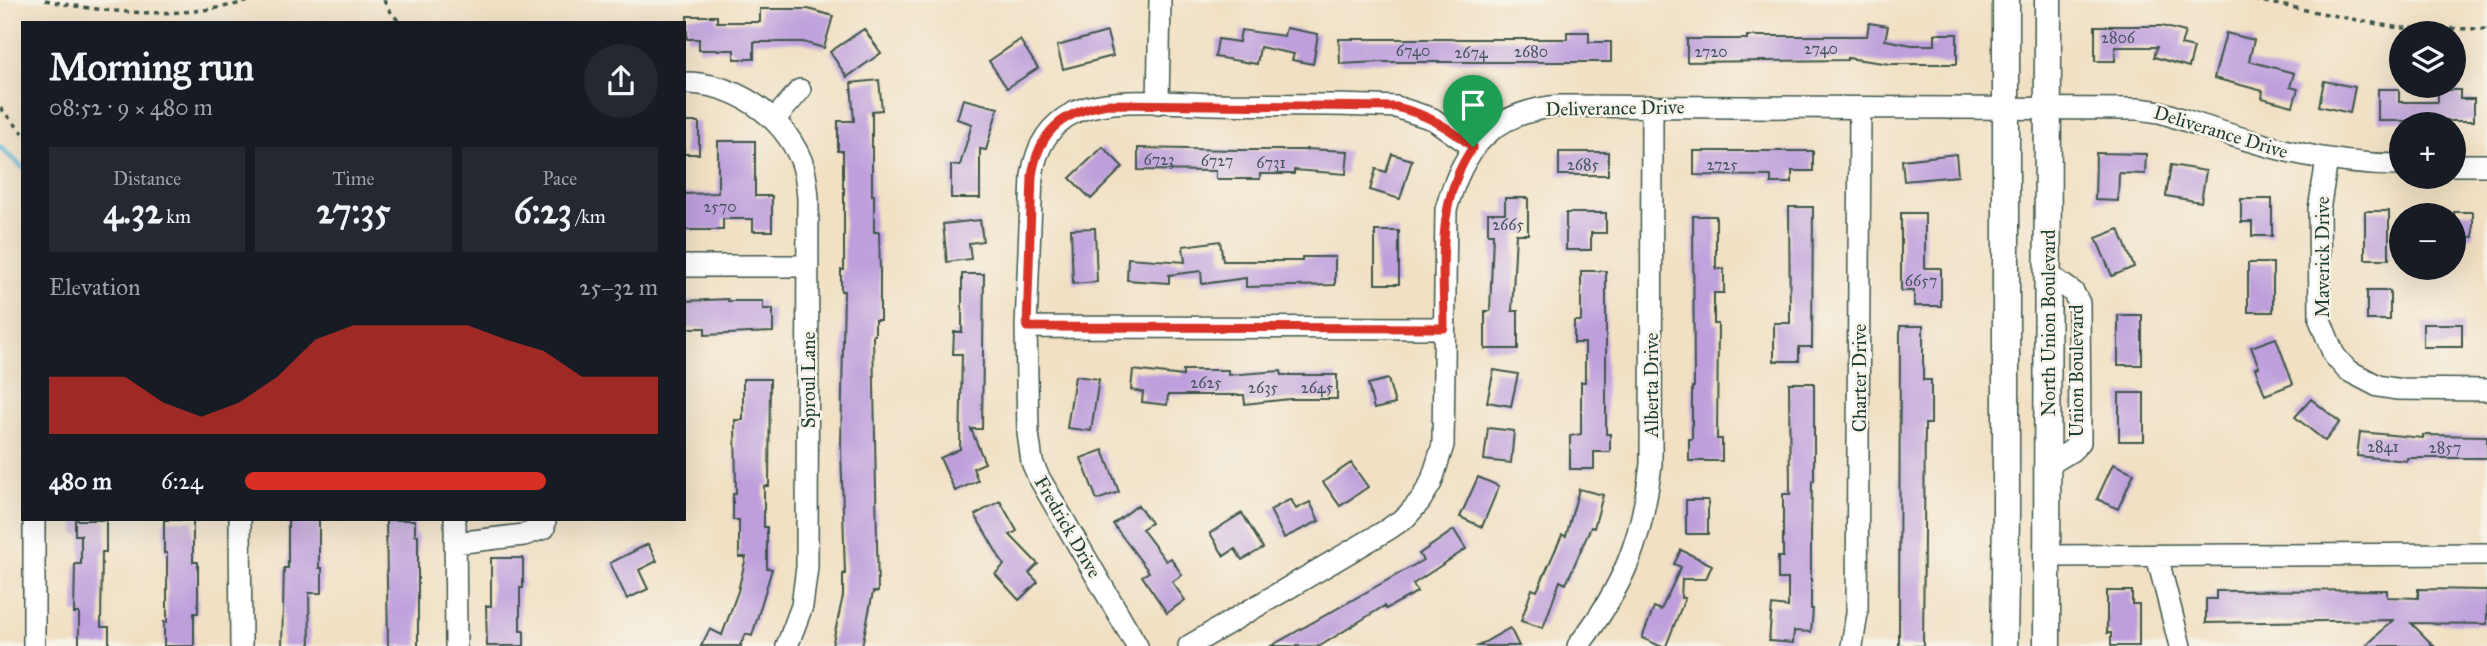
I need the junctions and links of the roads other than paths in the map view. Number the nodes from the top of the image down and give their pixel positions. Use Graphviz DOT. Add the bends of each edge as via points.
graph roads {
  1 [pos="1160,0"];
  2 [pos="2006,0"];
  3 [pos="2048,0"];
  4 [pos="686,83"];
  5 [pos="800,90"];
  6 [pos="1158,103"];
  7 [pos="1652,106"];
  8 [pos="1860,108"];
  9 [pos="2006,108"];
  10 [pos="2047,109"];
  11 [pos="774,120"];
  12 [pos="1473,147"];
  13 [pos="2327,160"];
  14 [pos="2389,165"];
  15 [pos="2466,165"];
  16 [pos="2487,165"];
  17 [pos="686,266"];
  18 [pos="808,266"];
  19 [pos="1027,327"];
  20 [pos="1444,328"];
  21 [pos="2487,390"];
  22 [pos="34,521"];
  23 [pos="240,521"];
  24 [pos="455,521"];
  25 [pos="545,521"];
  26 [pos="455,543"];
  27 [pos="2487,554"];
  28 [pos="2048,556"];
  29 [pos="2157,556"];
  30 [pos="34,646"];
  31 [pos="241,646"];
  32 [pos="456,646"];
  33 [pos="787,646"];
  34 [pos="1137,646"];
  35 [pos="1189,646"];
  36 [pos="1578,646"];
  37 [pos="1852,646"];
  38 [pos="2004,646"];
  39 [pos="2047,646"];
  40 [pos="2180,646"];
  1 -- 6 [label="street"];
  2 -- 9 [label="main road"];
  3 -- 10 [label="main road, North Union Boulevard"];
  4 -- 11 [label="street, Sproul Lane" via="729,91 761,107"];
  5 -- 11 [label="street"];
  6 -- 12 [label="street, Fredrick Drive" via="1396,107 1433,119"];
  6 -- 19 [label="street, Fredrick Drive" via="1090,107 1059,121 1041,144 1032,176"];
  7 -- 8 [label="street, Deliverance Drive"];
  7 -- 12 [label="street, Deliverance Drive" via="1539,108 1504,121"];
  7 -- 36 [label="street, Alberta Drive" via="1648,489 1639,535 1617,589"];
  8 -- 9 [label="street, Deliverance Drive"];
  8 -- 37 [label="street, Charter Drive" via="1857,613"];
  9 -- 10 [label="street, Deliverance Drive"];
  9 -- 38 [label="main road"];
  10 -- 13 [label="street, Deliverance Drive" via="2139,109 2287,153"];
  10 -- 28 [label="main road, North Union Boulevard"];
  11 -- 18 [label="street, Sproul Lane" via="793,146 806,176"];
  12 -- 20 [label="street, Deliverance Drive" via="1455,178 1446,210"];
  13 -- 14 [label="street, Deliverance Drive"];
  13 -- 21 [label="street, Maverick Drive" via="2319,210 2320,320 2334,355 2347,370 2378,386"];
  15 -- 16 [label="street"];
  17 -- 18 [label="street"];
  18 -- 33 [label="street, Sproul Lane" via="807,567 802,606"];
  19 -- 20 [label="street"];
  19 -- 34 [label="street, Fredrick Drive" via="1032,462"];
  20 -- 35 [label="street, Deliverance Drive" via="1443,445 1420,501 1387,530"];
  22 -- 30 [label="street"];
  23 -- 31 [label="street"];
  24 -- 26 [label="street"];
  25 -- 26 [label="street" via="544,528 524,535"];
  26 -- 32 [label="street"];
  27 -- 29 [label="street"];
  28 -- 29 [label="street"];
  28 -- 39 [label="main road, North Union Boulevard"];
  29 -- 40 [label="street"];
}
